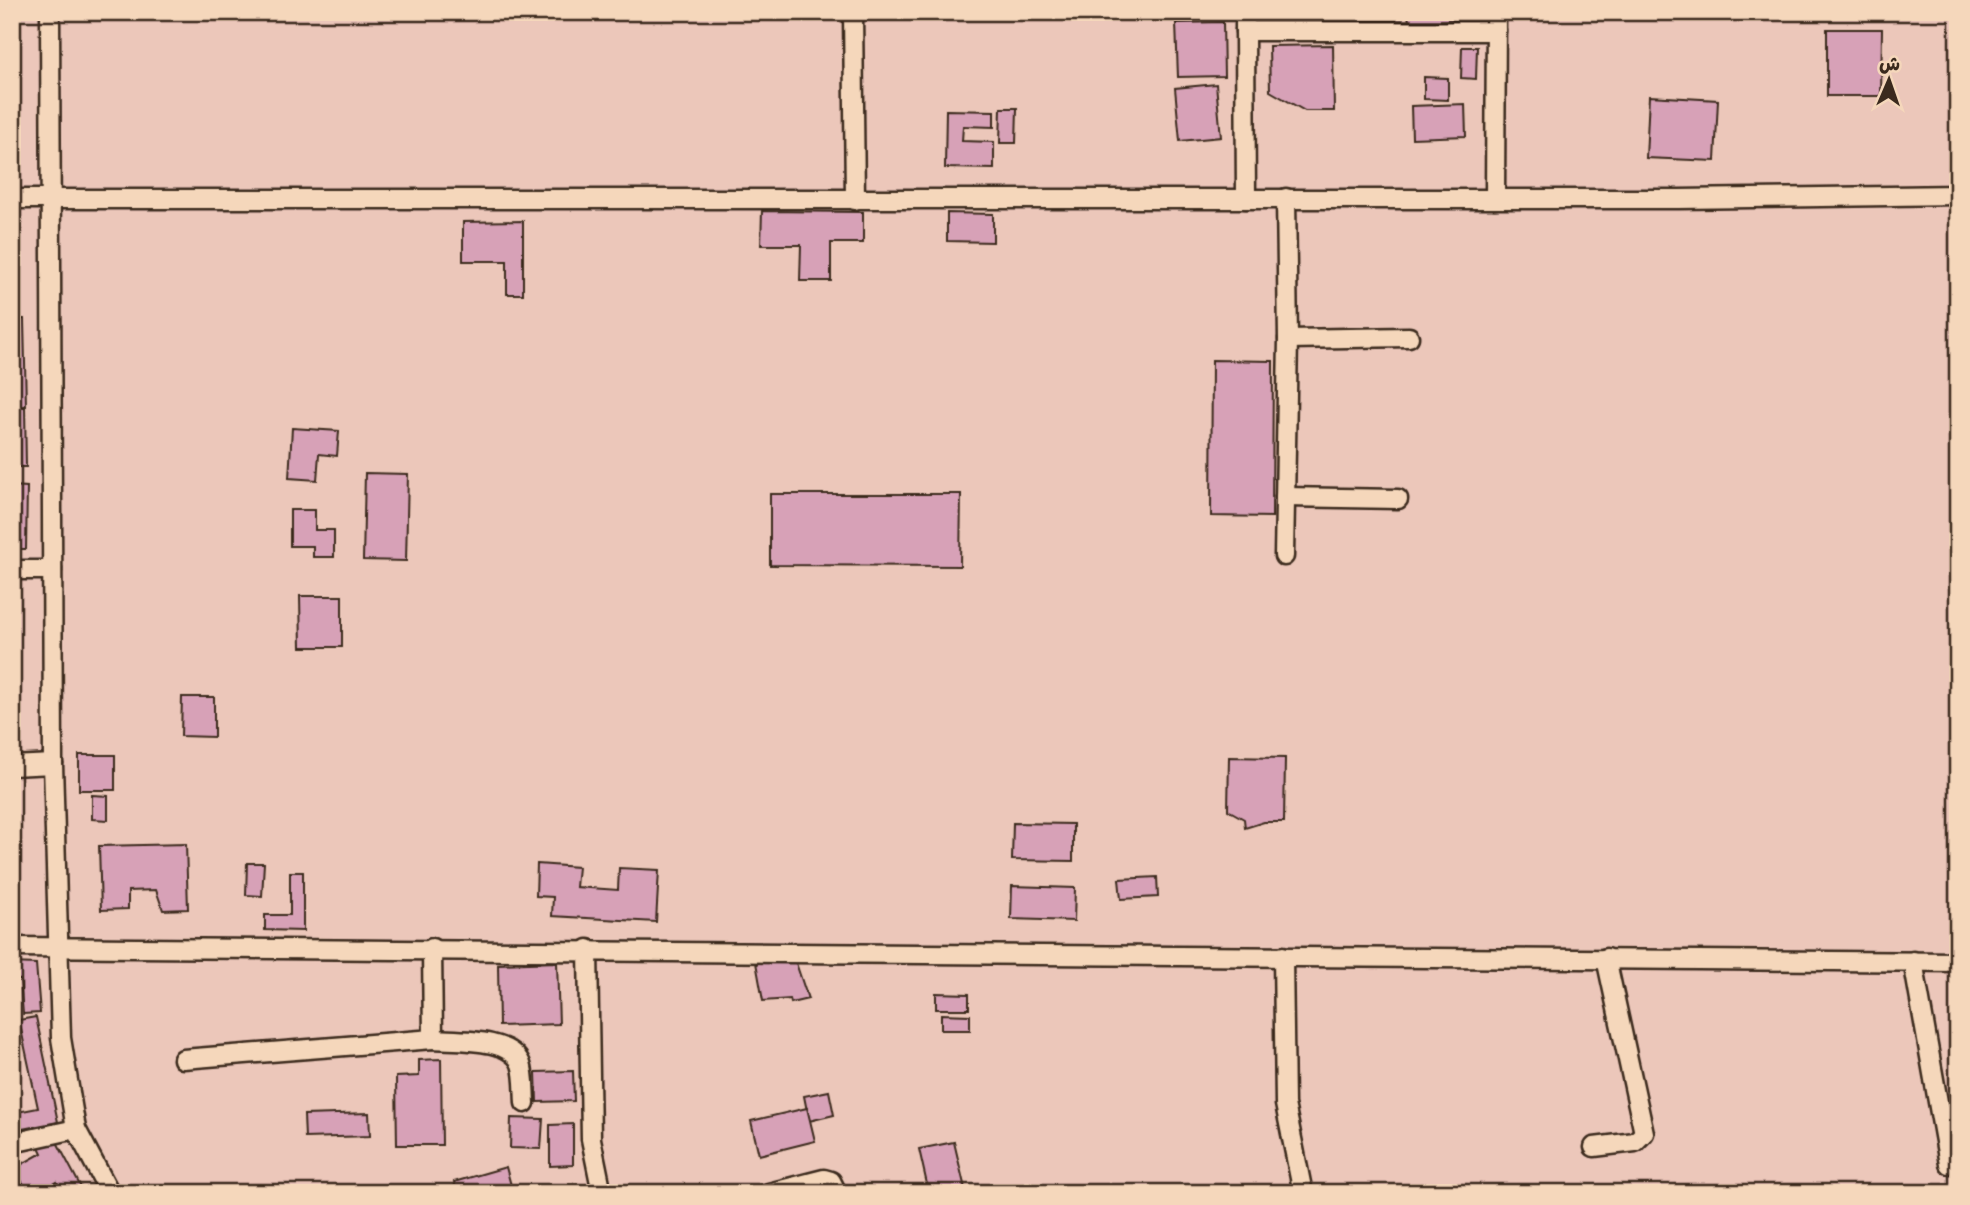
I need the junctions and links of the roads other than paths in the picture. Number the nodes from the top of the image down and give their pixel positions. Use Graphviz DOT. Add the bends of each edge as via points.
graph roads {
  1 [pos="50,12"];
  2 [pos="853,12"];
  3 [pos="1245,12"];
  4 [pos="1496,12"];
  5 [pos="1245,31"];
  6 [pos="1496,31"];
  7 [pos="1958,195"];
  8 [pos="1286,198"];
  9 [pos="12,199"];
  10 [pos="1246,199"];
  11 [pos="1495,199"];
  12 [pos="855,200"];
  13 [pos="51,201"];
  14 [pos="1409,337"];
  15 [pos="1288,339"];
  16 [pos="1285,497"];
  17 [pos="1398,499"];
  18 [pos="1284,556"];
  19 [pos="12,570"];
  20 [pos="52,570"];
  21 [pos="53,764"];
  22 [pos="12,766"];
  23 [pos="12,947"];
  24 [pos="60,947"];
  25 [pos="432,948"];
  26 [pos="588,949"];
  27 [pos="1283,956"];
  28 [pos="1606,958"];
  29 [pos="1913,961"];
  30 [pos="1958,962"];
  31 [pos="433,1039"];
  32 [pos="183,1059"];
  33 [pos="525,1103"];
  34 [pos="76,1129"];
  35 [pos="12,1143"];
  36 [pos="1594,1147"];
  37 [pos="1949,1164"];
  38 [pos="110,1193"];
  39 [pos="602,1193"];
  40 [pos="769,1193"];
  41 [pos="837,1193"];
  42 [pos="1303,1193"];
  1 -- 13 [label="street"];
  2 -- 12 [label="street"];
  3 -- 5 [label="street"];
  4 -- 6 [label="street"];
  5 -- 6 [label="street"];
  5 -- 10 [label="street"];
  6 -- 11 [label="street"];
  7 -- 11 [label="street"];
  8 -- 10 [label="street"];
  8 -- 11 [label="street"];
  8 -- 15 [label="street"];
  9 -- 13 [label="street"];
  10 -- 12 [label="street"];
  12 -- 13 [label="street"];
  13 -- 20 [label="street"];
  14 -- 15 [label="street"];
  15 -- 16 [label="street"];
  16 -- 17 [label="street"];
  16 -- 18 [label="street"];
  19 -- 20 [label="street"];
  20 -- 21 [label="street"];
  21 -- 22 [label="street"];
  21 -- 24 [label="street"];
  23 -- 24 [label="street"];
  24 -- 25 [label="street"];
  24 -- 34 [label="street" via="61,1038"];
  25 -- 26 [label="street"];
  25 -- 31 [label="street"];
  26 -- 27 [label="street"];
  26 -- 39 [label="street" via="592,1139"];
  27 -- 28 [label="street"];
  27 -- 42 [label="street" via="1285,1104"];
  28 -- 29 [label="street"];
  28 -- 36 [label="street" via="1644,1133 1635,1142"];
  29 -- 30 [label="street"];
  29 -- 37 [label="street"];
  31 -- 32 [label="street"];
  31 -- 33 [label="street" via="511,1051 520,1062"];
  34 -- 35 [label="street"];
  34 -- 38 [label="street"];
  40 -- 41 [label="street" via="824,1179 831,1181"];
}
